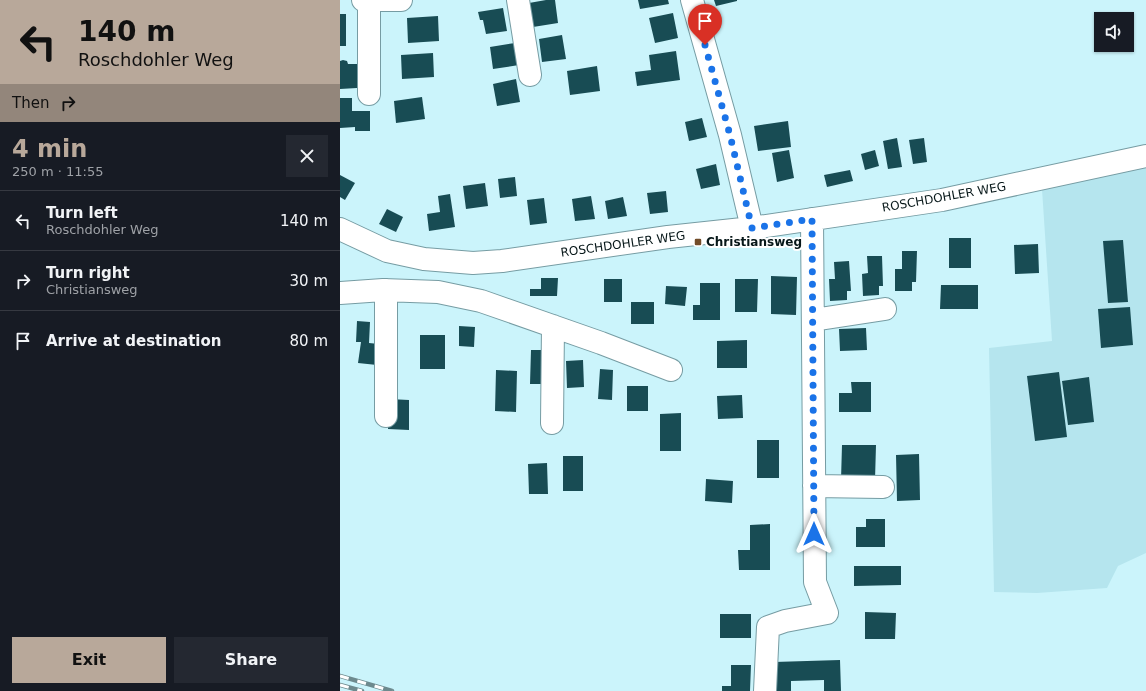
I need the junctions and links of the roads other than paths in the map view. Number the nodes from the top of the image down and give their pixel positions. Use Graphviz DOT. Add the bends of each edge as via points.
graph roads {
  1 [pos="366,0"];
  2 [pos="401,0"];
  3 [pos="518,0"];
  4 [pos="692,0"];
  5 [pos="530,75"];
  6 [pos="369,94"];
  7 [pos="1146,156"];
  8 [pos="812,219"];
  9 [pos="752,228"];
  10 [pos="340,230"];
  11 [pos="386,290"];
  12 [pos="340,293"];
  13 [pos="885,309"];
  14 [pos="812,320"];
  15 [pos="553,326"];
  16 [pos="671,370"];
  17 [pos="386,416"];
  18 [pos="552,423"];
  19 [pos="814,486"];
  20 [pos="883,487"];
  21 [pos="765,691"];
  1 -- 2 [label="street"];
  1 -- 6 [label="street"];
  3 -- 5 [label="street"];
  4 -- 9 [label="street" via="730,135"];
  7 -- 8 [label="street, ROSCHDOHLER WEG" via="942,200"];
  8 -- 9 [label="street, ROSCHDOHLER WEG"];
  8 -- 14 [label="street"];
  9 -- 10 [label="street, ROSCHDOHLER WEG" via="473,263 424,259 387,251"];
  11 -- 12 [label="street"];
  11 -- 15 [label="street" via="438,292 481,301"];
  11 -- 17 [label="street"];
  13 -- 14 [label="street"];
  14 -- 19 [label="street"];
  15 -- 16 [label="street"];
  15 -- 18 [label="street"];
  19 -- 20 [label="street"];
  19 -- 21 [label="street" via="815,582 827,613 768,627"];
}
